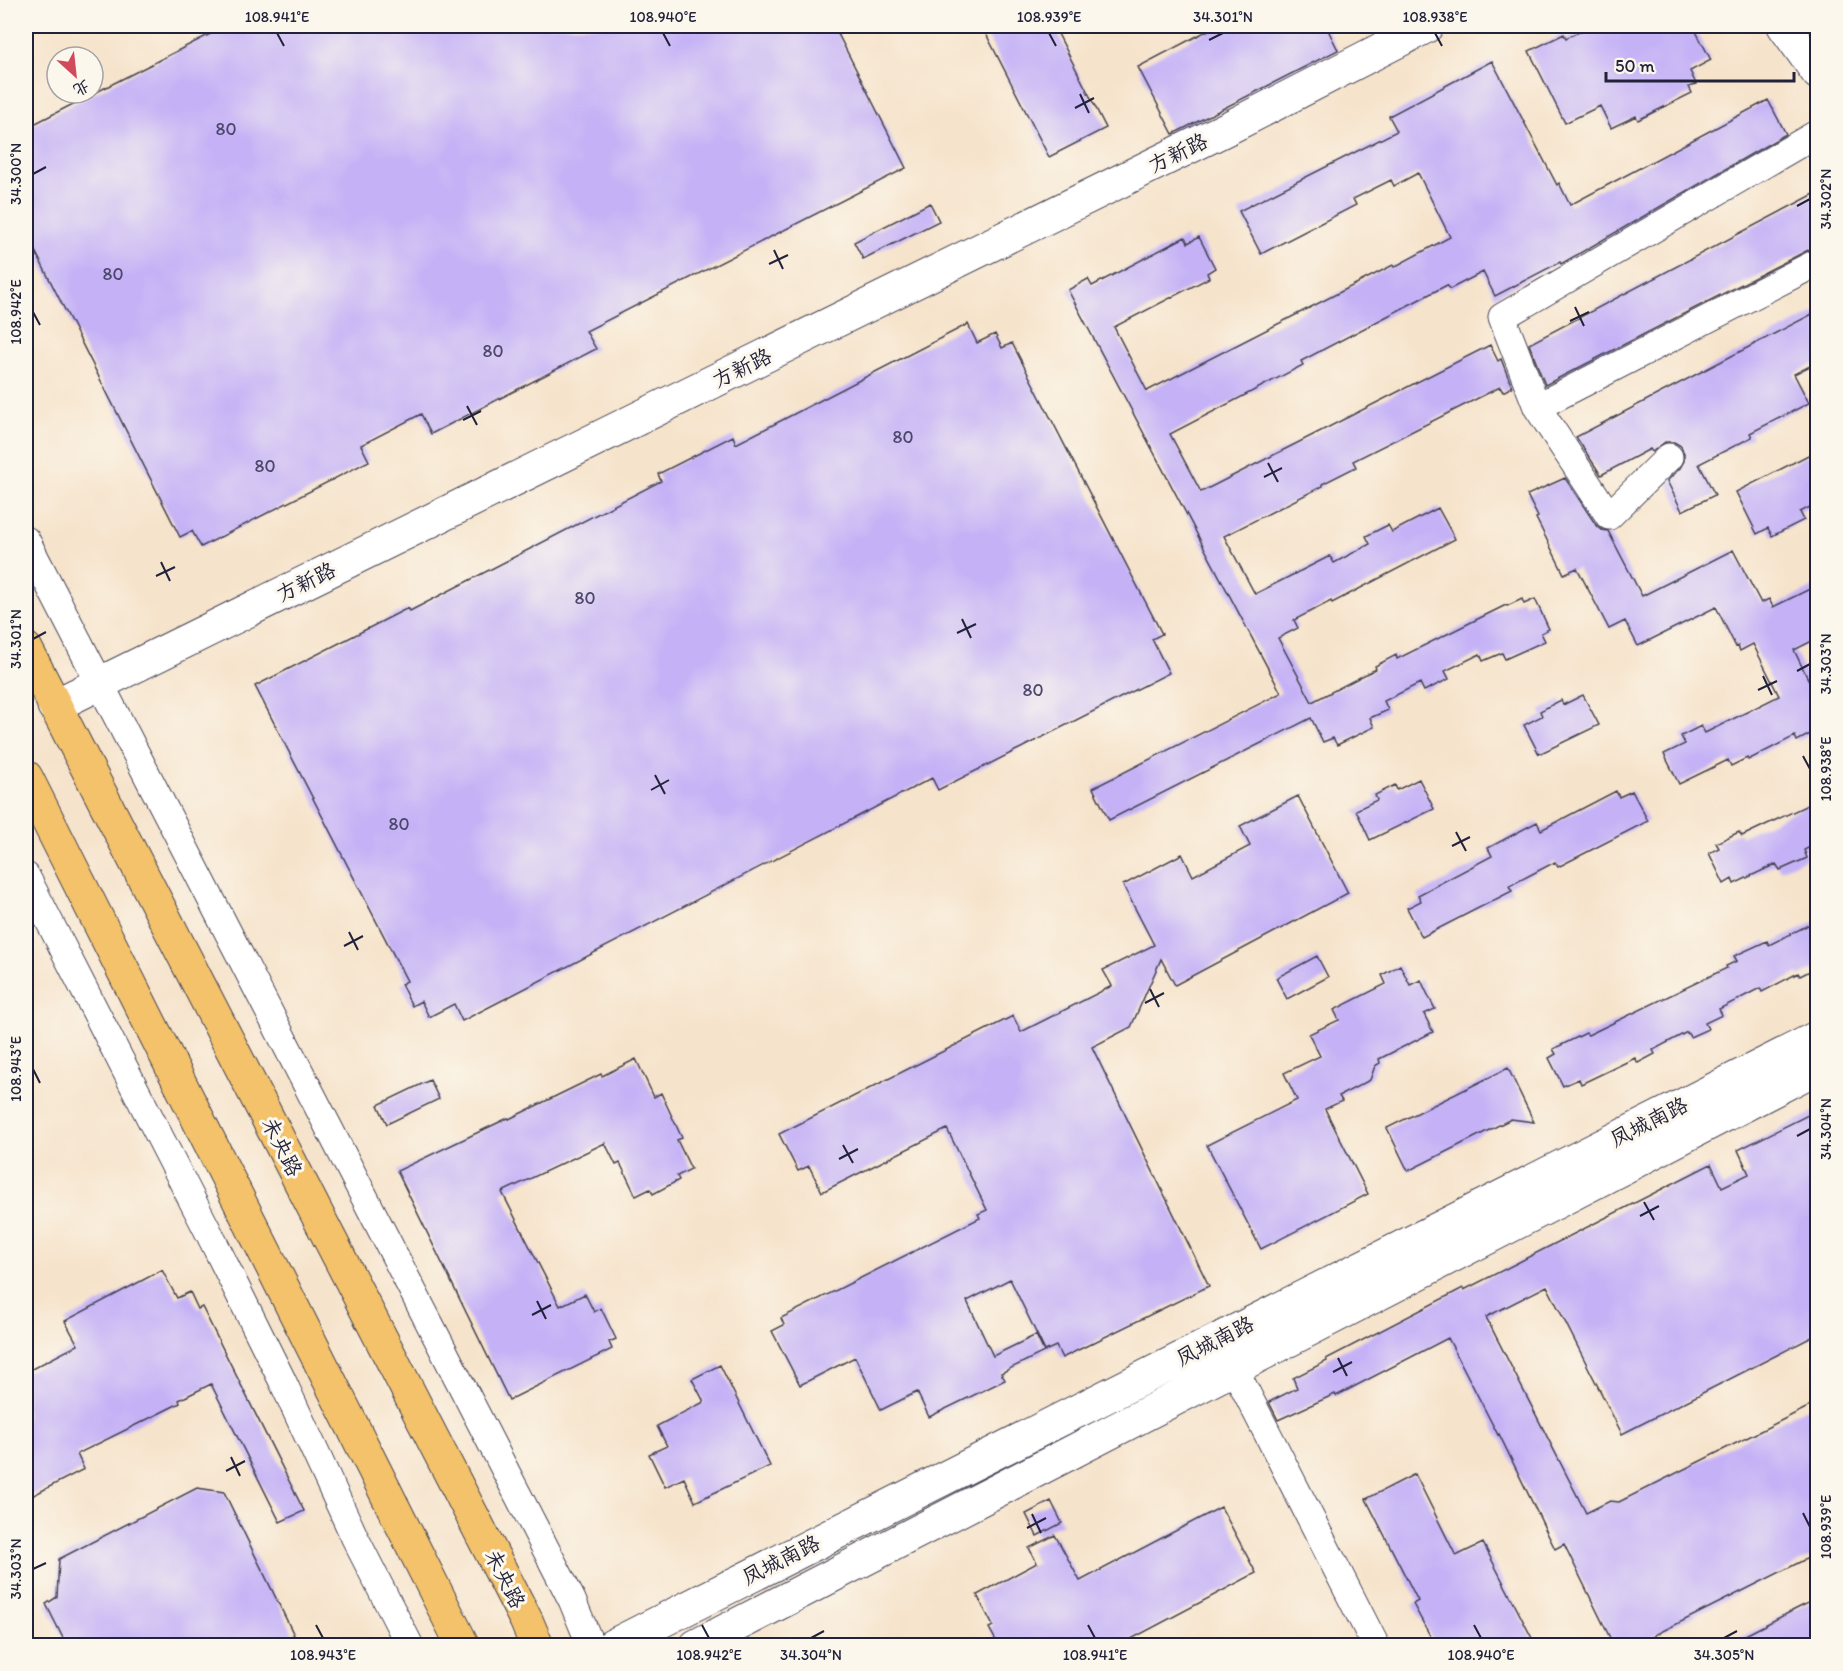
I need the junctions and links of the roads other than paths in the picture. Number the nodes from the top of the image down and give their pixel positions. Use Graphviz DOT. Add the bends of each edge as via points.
graph roads {
  1 [pos="1427,26"];
  2 [pos="1784,26"];
  3 [pos="1818,73"];
  4 [pos="1818,133"];
  5 [pos="1818,262"];
  6 [pos="1538,407"];
  7 [pos="1669,457"];
  8 [pos="26,540"];
  9 [pos="26,649"];
  10 [pos="99,684"];
  11 [pos="54,706"];
  12 [pos="26,777"];
  13 [pos="26,876"];
  14 [pos="1818,1037"];
  15 [pos="1818,1067"];
  16 [pos="1234,1368"];
  17 [pos="410,1646"];
  18 [pos="463,1646"];
  19 [pos="537,1646"];
  20 [pos="591,1646"];
  21 [pos="612,1646"];
  22 [pos="696,1646"];
  23 [pos="1376,1646"];
  1 -- 10 [label="street, 方新路" via="1230,127"];
  2 -- 3 [label="street"];
  4 -- 6 [label="street" via="1502,317"];
  5 -- 6 [label="street"];
  6 -- 7 [label="street" via="1609,516"];
  8 -- 10 [label="street"];
  9 -- 11 [label="main road, 未央路"];
  10 -- 11 [label="street, 方新路"];
  10 -- 20 [label="street" via="572,1600"];
  11 -- 19 [label="main road, 未央路"];
  12 -- 18 [label="main road"];
  13 -- 17 [label="street" via="282,1380"];
  14 -- 21 [label="street, 凤城南路"];
  15 -- 16 [label="street, 凤城南路"];
  16 -- 22 [label="street, 凤城南路"];
  16 -- 23 [label="street"];
}
